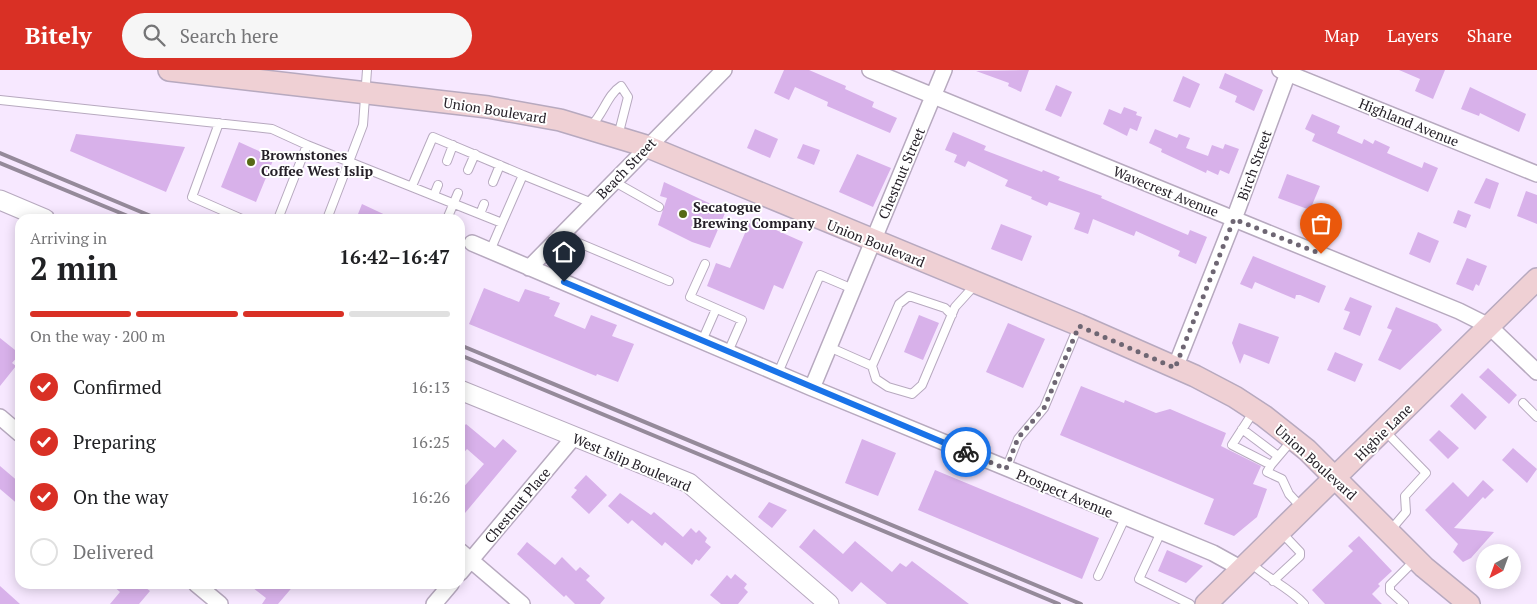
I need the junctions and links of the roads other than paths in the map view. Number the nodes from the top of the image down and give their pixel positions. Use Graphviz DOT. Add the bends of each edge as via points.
graph roads {
  1 [pos="169,70"];
  2 [pos="367,70"];
  3 [pos="724,70"];
  4 [pos="870,70"];
  5 [pos="944,70"];
  6 [pos="1284,72"];
  7 [pos="364,92"];
  8 [pos="933,97"];
  9 [pos="0,100"];
  10 [pos="219,124"];
  11 [pos="589,128"];
  12 [pos="618,136"];
  13 [pos="307,145"];
  14 [pos="453,145"];
  15 [pos="646,146"];
  16 [pos="475,154"];
  17 [pos="348,161"];
  18 [pos="447,161"];
  19 [pos="500,165"];
  20 [pos="468,170"];
  21 [pos="1537,174"];
  22 [pos="523,175"];
  23 [pos="613,181"];
  24 [pos="493,182"];
  25 [pos="438,185"];
  26 [pos="412,186"];
  27 [pos="458,193"];
  28 [pos="434,196"];
  29 [pos="0,200"];
  30 [pos="454,203"];
  31 [pos="592,203"];
  32 [pos="484,204"];
  33 [pos="659,207"];
  34 [pos="33,214"];
  35 [pos="231,214"];
  36 [pos="280,214"];
  37 [pos="328,214"];
  38 [pos="449,214"];
  39 [pos="480,214"];
  40 [pos="1234,219"];
  41 [pos="502,223"];
  42 [pos="560,235"];
  43 [pos="872,242"];
  44 [pos="472,243"];
  45 [pos="490,251"];
  46 [pos="705,264"];
  47 [pos="529,268"];
  48 [pos="1537,279"];
  49 [pos="669,281"];
  50 [pos="976,283"];
  51 [pos="852,289"];
  52 [pos="716,309"];
  53 [pos="952,315"];
  54 [pos="1079,326"];
  55 [pos="1489,326"];
  56 [pos="702,341"];
  57 [pos="829,347"];
  58 [pos="728,352"];
  59 [pos="872,366"];
  60 [pos="1175,368"];
  61 [pos="1537,372"];
  62 [pos="778,373"];
  63 [pos="812,388"];
  64 [pos="465,392"];
  65 [pos="1523,403"];
  66 [pos="1255,409"];
  67 [pos="0,417"];
  68 [pos="1537,418"];
  69 [pos="1242,429"];
  70 [pos="15,430"];
  71 [pos="1384,430"];
  72 [pos="574,437"];
  73 [pos="1294,438"];
  74 [pos="1278,456"];
  75 [pos="1271,465"];
  76 [pos="1006,469"];
  77 [pos="1336,478"];
  78 [pos="1304,510"];
  79 [pos="1125,518"];
  80 [pos="1281,531"];
  81 [pos="1161,532"];
  82 [pos="1389,532"];
  83 [pos="465,556"];
  84 [pos="1416,559"];
  85 [pos="1246,565"];
  86 [pos="1098,576"];
  87 [pos="1274,581"];
  88 [pos="202,589"];
  89 [pos="447,589"];
  90 [pos="220,604"];
  91 [pos="434,604"];
  92 [pos="522,604"];
  93 [pos="829,604"];
  94 [pos="1190,604"];
  95 [pos="1206,604"];
  96 [pos="1304,604"];
  97 [pos="1404,604"];
  98 [pos="1469,604"];
  1 -- 7 [label="main road, Union Boulevard"];
  2 -- 7 [label="lane"];
  3 -- 15 [label="street, Beach Street"];
  4 -- 8 [label="street, Wavecrest Avenue"];
  5 -- 8 [label="street, Chestnut Street"];
  6 -- 21 [label="street, Highland Avenue"];
  6 -- 40 [label="street, Birch Street"];
  7 -- 11 [label="main road, Union Boulevard" via="488,107"];
  7 -- 17 [label="lane" via="363,125"];
  8 -- 40 [label="street, Wavecrest Avenue"];
  8 -- 43 [label="street, Chestnut Street"];
  9 -- 10 [label="lane"];
  10 -- 13 [label="lane" via="272,129"];
  10 -- 35 [label="lane" via="192,197"];
  11 -- 12 [label="main road, Union Boulevard"];
  11 -- 12 [label="lane" via="604,111 612,92 621,86 628,96"];
  12 -- 15 [label="main road, Union Boulevard"];
  13 -- 17 [label="lane"];
  13 -- 36 [label="lane"];
  14 -- 16 [label="lane"];
  14 -- 18 [label="lane"];
  14 -- 26 [label="lane" via="433,137"];
  15 -- 23 [label="street, Beach Street"];
  15 -- 43 [label="main road, Union Boulevard"];
  16 -- 19 [label="lane"];
  16 -- 20 [label="lane"];
  17 -- 26 [label="lane"];
  17 -- 37 [label="lane"];
  19 -- 22 [label="lane"];
  19 -- 24 [label="lane"];
  22 -- 31 [label="lane"];
  22 -- 41 [label="lane"];
  23 -- 31 [label="street, Beach Street"];
  23 -- 33 [label="lane"];
  25 -- 28 [label="lane"];
  26 -- 28 [label="lane"];
  27 -- 30 [label="lane"];
  28 -- 30 [label="lane"];
  29 -- 34 [label="street"];
  30 -- 38 [label="lane"];
  30 -- 39 [label="lane"];
  31 -- 42 [label="street, Beach Street"];
  32 -- 39 [label="lane"];
  39 -- 41 [label="lane"];
  40 -- 55 [label="street, Wavecrest Avenue"];
  40 -- 60 [label="street, Birch Street"];
  41 -- 45 [label="lane"];
  42 -- 47 [label="street, Beach Street"];
  42 -- 49 [label="lane"];
  43 -- 50 [label="main road, Union Boulevard"];
  43 -- 51 [label="street, Chestnut Street"];
  44 -- 45 [label="street, Prospect Avenue"];
  45 -- 47 [label="street, Prospect Avenue"];
  46 -- 52 [label="lane" via="690,297"];
  47 -- 56 [label="street, Prospect Avenue"];
  48 -- 55 [label="main road, Higbie Lane"];
  50 -- 53 [label="lane"];
  50 -- 54 [label="main road, Union Boulevard"];
  51 -- 57 [label="street, Chestnut Street"];
  51 -- 62 [label="lane" via="820,275"];
  52 -- 56 [label="lane"];
  52 -- 58 [label="lane" via="742,320"];
  53 -- 59 [label="lane" via="945,308 908,296 899,304"];
  53 -- 59 [label="lane" via="922,385 912,394 888,387 876,379"];
  54 -- 60 [label="main road, Union Boulevard"];
  54 -- 76 [label="lane" via="1044,408 1018,438"];
  55 -- 61 [label="street, Wavecrest Avenue"];
  55 -- 71 [label="main road, Higbie Lane"];
  56 -- 58 [label="street, Prospect Avenue"];
  57 -- 59 [label="lane"];
  57 -- 63 [label="street, Chestnut Street"];
  58 -- 62 [label="street, Prospect Avenue"];
  60 -- 66 [label="main road, Union Boulevard" via="1216,386"];
  62 -- 63 [label="street, Prospect Avenue"];
  63 -- 76 [label="street, Prospect Avenue"];
  64 -- 72 [label="street, West Islip Boulevard"];
  65 -- 68 [label="lane"];
  66 -- 69 [label="lane"];
  66 -- 73 [label="main road, Union Boulevard"];
  67 -- 70 [label="street"];
  69 -- 74 [label="lane"];
  69 -- 75 [label="lane" via="1232,445"];
  71 -- 77 [label="main road, Higbie Lane"];
  71 -- 82 [label="lane" via="1426,473 1405,496 1406,512"];
  72 -- 83 [label="street, Chestnut Place"];
  72 -- 93 [label="street, West Islip Boulevard" via="689,483"];
  73 -- 74 [label="lane"];
  73 -- 77 [label="main road, Union Boulevard"];
  74 -- 75 [label="lane"];
  75 -- 78 [label="lane" via="1267,472 1282,479 1289,494"];
  76 -- 79 [label="street, Prospect Avenue"];
  77 -- 78 [label="main road, Higbie Lane"];
  77 -- 82 [label="main road, Union Boulevard"];
  78 -- 80 [label="main road, Higbie Lane"];
  79 -- 81 [label="street, Prospect Avenue"];
  79 -- 86 [label="lane"];
  80 -- 85 [label="main road, Higbie Lane"];
  80 -- 87 [label="lane" via="1300,556"];
  81 -- 85 [label="street, Prospect Avenue"];
  81 -- 94 [label="lane" via="1139,579"];
  82 -- 84 [label="main road, Union Boulevard"];
  83 -- 92 [label="street"];
  84 -- 97 [label="lane" via="1390,585 1390,591"];
  84 -- 98 [label="main road, Union Boulevard"];
  85 -- 87 [label="lane"];
  85 -- 95 [label="main road, Higbie Lane"];
  87 -- 96 [label="lane"];
  88 -- 90 [label="street"];
  89 -- 91 [label="street"];
}
